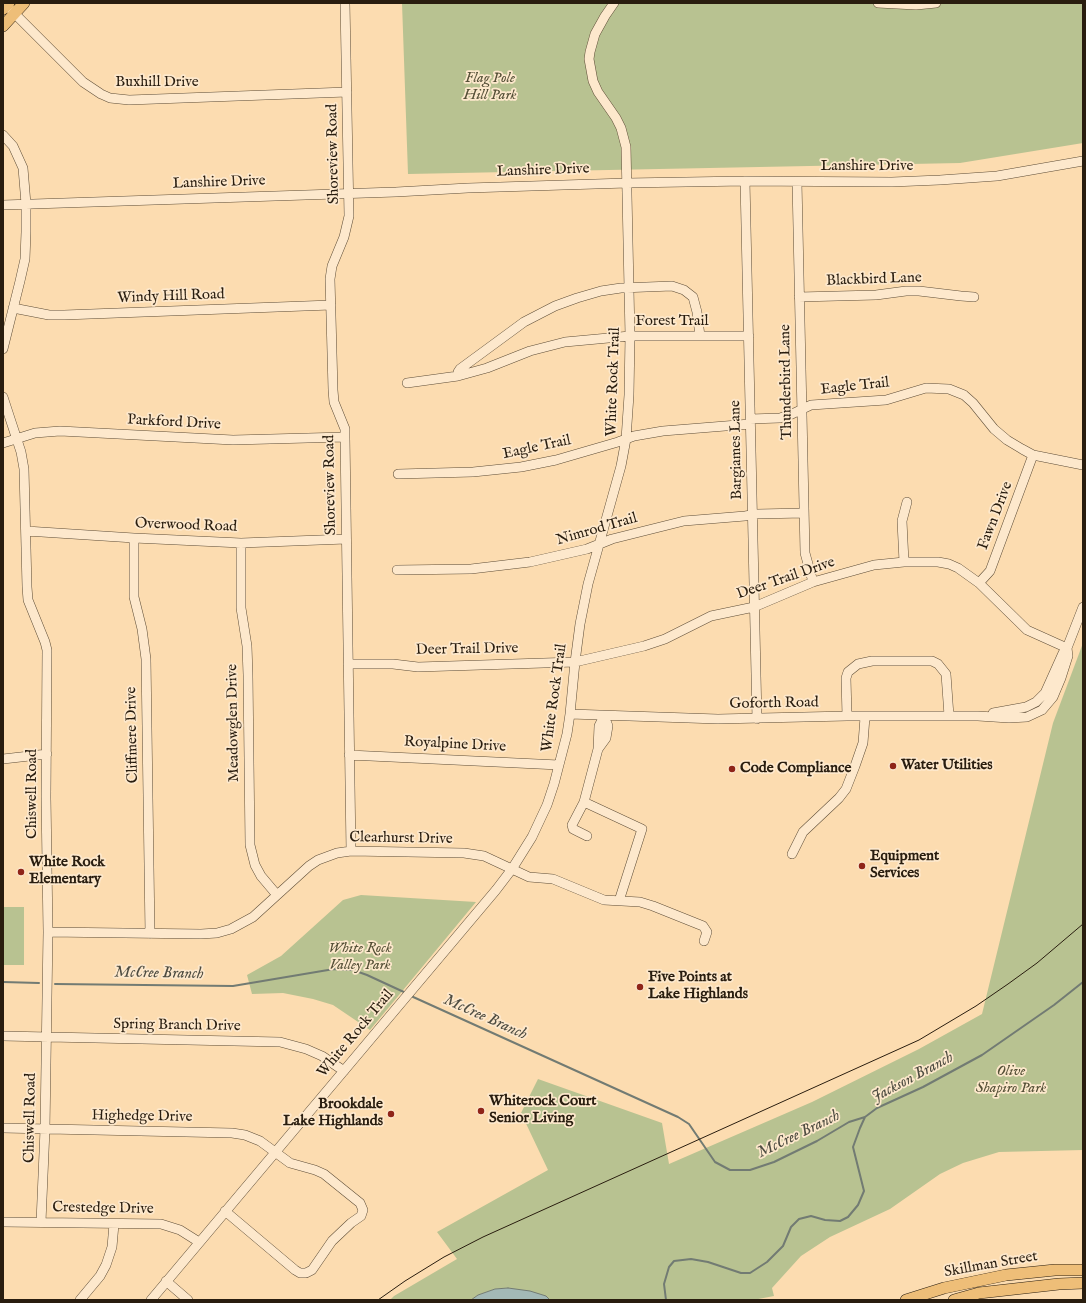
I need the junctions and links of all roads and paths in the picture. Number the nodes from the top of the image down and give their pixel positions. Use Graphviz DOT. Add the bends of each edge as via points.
graph roads {
  1 [pos="24,3"];
  2 [pos="345,3"];
  3 [pos="614,3"];
  4 [pos="878,3"];
  5 [pos="936,3"];
  6 [pos="5,5"];
  7 [pos="14,14"];
  8 [pos="3,26"];
  9 [pos="347,92"];
  10 [pos="3,135"];
  11 [pos="1083,161"];
  12 [pos="745,181"];
  13 [pos="797,182"];
  14 [pos="627,183"];
  15 [pos="348,193"];
  16 [pos="26,204"];
  17 [pos="3,205"];
  18 [pos="630,288"];
  19 [pos="799,297"];
  20 [pos="974,297"];
  21 [pos="331,305"];
  22 [pos="13,308"];
  23 [pos="630,336"];
  24 [pos="700,336"];
  25 [pos="749,336"];
  26 [pos="3,349"];
  27 [pos="458,376"];
  28 [pos="407,383"];
  29 [pos="3,397"];
  30 [pos="802,409"];
  31 [pos="750,421"];
  32 [pos="345,437"];
  33 [pos="17,438"];
  34 [pos="626,439"];
  35 [pos="3,443"];
  36 [pos="1033,455"];
  37 [pos="1083,465"];
  38 [pos="398,474"];
  39 [pos="907,502"];
  40 [pos="804,513"];
  41 [pos="752,515"];
  42 [pos="26,531"];
  43 [pos="134,538"];
  44 [pos="346,539"];
  45 [pos="241,543"];
  46 [pos="599,544"];
  47 [pos="904,562"];
  48 [pos="397,570"];
  49 [pos="813,582"];
  50 [pos="979,583"];
  51 [pos="1083,607"];
  52 [pos="754,608"];
  53 [pos="1067,648"];
  54 [pos="575,662"];
  55 [pos="348,664"];
  56 [pos="570,714"];
  57 [pos="604,716"];
  58 [pos="847,716"];
  59 [pos="948,716"];
  60 [pos="865,717"];
  61 [pos="756,719"];
  62 [pos="47,754"];
  63 [pos="349,755"];
  64 [pos="3,759"];
  65 [pos="559,765"];
  66 [pos="584,802"];
  67 [pos="587,836"];
  68 [pos="351,851"];
  69 [pos="792,854"];
  70 [pos="512,869"];
  71 [pos="278,895"];
  72 [pos="619,902"];
  73 [pos="48,932"];
  74 [pos="150,934"];
  75 [pos="704,941"];
  76 [pos="3,1036"];
  77 [pos="47,1037"];
  78 [pos="344,1071"];
  79 [pos="3,1128"];
  80 [pos="45,1128"];
  81 [pos="275,1152"];
  82 [pos="225,1211"];
  83 [pos="3,1222"];
  84 [pos="41,1222"];
  85 [pos="114,1224"];
  86 [pos="199,1242"];
  87 [pos="1083,1270"];
  88 [pos="166,1281"];
  89 [pos="976,1282"];
  90 [pos="1083,1283"];
  91 [pos="979,1293"];
  92 [pos="80,1300"];
  93 [pos="151,1300"];
  94 [pos="188,1300"];
  95 [pos="906,1300"];
  96 [pos="954,1300"];
  1 -- 7 [label="main road"];
  2 -- 9 [label="street, Shoreview Road"];
  3 -- 14 [label="street, White Rock Trail" via="595,34 589,59 598,92 616,118 624,138"];
  4 -- 5 [label="street"];
  6 -- 7 [label="street, Buxhill Drive"];
  7 -- 8 [label="main road"];
  7 -- 9 [label="street, Buxhill Drive" via="83,82 110,98 129,100"];
  9 -- 15 [label="street, Shoreview Road"];
  10 -- 16 [label="street" via="13,146 23,168"];
  11 -- 13 [label="street, Lanshire Drive" via="974,178 892,182"];
  12 -- 13 [label="street, Lanshire Drive"];
  12 -- 14 [label="street, Lanshire Drive"];
  12 -- 25 [label="street, Bargiames Lane"];
  13 -- 19 [label="street, Thunderbird Lane"];
  14 -- 15 [label="street, Lanshire Drive"];
  14 -- 18 [label="street, White Rock Trail"];
  15 -- 16 [label="street, Lanshire Drive"];
  15 -- 21 [label="street, Shoreview Road" via="347,227 332,266 330,279"];
  16 -- 17 [label="street, Lanshire Drive"];
  16 -- 22 [label="street" via="25,259"];
  18 -- 23 [label="street, White Rock Trail"];
  18 -- 24 [label="street" via="672,286 684,290 693,297"];
  18 -- 27 [label="street" via="601,291 539,314 524,322 460,369"];
  19 -- 20 [label="street, Blackbird Lane" via="918,291"];
  19 -- 30 [label="street, Thunderbird Lane"];
  21 -- 22 [label="street, Windy Hill Road" via="64,315 49,315"];
  21 -- 32 [label="street, Shoreview Road" via="334,402"];
  22 -- 26 [label="street"];
  23 -- 24 [label="street, Forest Trail"];
  23 -- 27 [label="street, Forest Trail" via="565,342"];
  23 -- 34 [label="street, White Rock Trail"];
  24 -- 25 [label="street, Forest Trail"];
  25 -- 31 [label="street, Bargiames Lane"];
  27 -- 28 [label="street, Forest Trail"];
  29 -- 33 [label="street, Chiswell Road"];
  30 -- 31 [label="street, Eagle Trail" via="780,418"];
  30 -- 36 [label="street, Eagle Trail" via="811,405 886,400 926,388 949,388 964,395 973,403 994,429"];
  30 -- 40 [label="street, Thunderbird Lane"];
  31 -- 34 [label="street, Eagle Trail" via="663,431"];
  31 -- 41 [label="street, Bargiames Lane"];
  32 -- 33 [label="street, Parkford Drive" via="233,440 47,431"];
  32 -- 44 [label="street, Shoreview Road"];
  33 -- 35 [label="street, Parkford Drive"];
  33 -- 42 [label="street, Chiswell Road" via="24,469"];
  34 -- 38 [label="street, Eagle Trail" via="521,468"];
  34 -- 46 [label="street, White Rock Trail"];
  36 -- 37 [label="street, Eagle Trail"];
  36 -- 50 [label="street, Fawn Drive" via="990,571"];
  39 -- 47 [label="street" via="902,521"];
  40 -- 41 [label="street, Nimrod Trail"];
  40 -- 49 [label="street, Thunderbird Lane" via="805,553"];
  41 -- 46 [label="street, Nimrod Trail" via="684,521 612,538"];
  41 -- 52 [label="street, Bargiames Lane"];
  42 -- 43 [label="street, Overwood Road"];
  42 -- 62 [label="street, Chiswell Road" via="28,600 47,650"];
  43 -- 45 [label="street, Overwood Road"];
  43 -- 74 [label="street, Cliffmere Drive" via="134,597 146,658"];
  44 -- 45 [label="street, Overwood Road"];
  44 -- 55 [label="street, Shoreview Road"];
  45 -- 71 [label="street, Meadowglen Drive" via="241,608 247,646 248,675 250,845 261,876"];
  46 -- 48 [label="street, Nimrod Trail" via="587,549 497,566"];
  46 -- 54 [label="street, White Rock Trail" via="588,584"];
  47 -- 49 [label="street, Deer Trail Drive" via="874,566"];
  47 -- 50 [label="street, Deer Trail Drive" via="949,564"];
  49 -- 52 [label="street, Deer Trail Drive"];
  50 -- 53 [label="street, Deer Trail Drive" via="1026,630"];
  51 -- 53 [label="street, Goforth Road"];
  52 -- 54 [label="street, Deer Trail Drive" via="711,616 665,639"];
  52 -- 61 [label="street, Bargiames Lane"];
  53 -- 59 [label="street, Goforth Road" via="1068,656 1056,690 1042,710 1018,718"];
  54 -- 55 [label="street, Deer Trail Drive" via="418,667"];
  54 -- 56 [label="street, White Rock Trail"];
  55 -- 63 [label="street, Shoreview Road"];
  56 -- 57 [label="street, Goforth Road"];
  56 -- 65 [label="street, White Rock Trail"];
  57 -- 61 [label="street, Goforth Road"];
  57 -- 66 [label="street" via="608,726 606,738 598,749"];
  58 -- 59 [label="street" via="846,678 848,672 858,664 872,661 932,661 946,674"];
  58 -- 60 [label="street, Goforth Road"];
  58 -- 61 [label="street, Goforth Road"];
  59 -- 60 [label="street, Goforth Road"];
  60 -- 69 [label="street" via="861,747 846,789 803,832"];
  62 -- 64 [label="street"];
  62 -- 73 [label="street, Chiswell Road"];
  63 -- 65 [label="street, Royalpine Drive"];
  63 -- 68 [label="street, Shoreview Road"];
  65 -- 70 [label="street, White Rock Trail" via="544,813"];
  66 -- 67 [label="street" via="572,825 573,829"];
  66 -- 72 [label="street" via="642,829"];
  68 -- 70 [label="street, Clearhurst Drive" via="469,854 484,856"];
  68 -- 71 [label="street, Clearhurst Drive" via="318,860"];
  70 -- 72 [label="street, Clearhurst Drive" via="530,877 553,879 604,900"];
  70 -- 78 [label="street, White Rock Trail"];
  71 -- 74 [label="street, Clearhurst Drive" via="252,918 231,929 201,934"];
  72 -- 75 [label="street, Clearhurst Drive" via="640,902 703,926 707,932"];
  73 -- 74 [label="street, Clearhurst Drive"];
  73 -- 77 [label="street, Chiswell Road"];
  76 -- 77 [label="street, Spring Branch Drive"];
  77 -- 78 [label="street, Spring Branch Drive" via="280,1042 306,1048"];
  77 -- 80 [label="street, Chiswell Road"];
  78 -- 81 [label="street, White Rock Trail"];
  79 -- 80 [label="street, Highedge Drive"];
  80 -- 81 [label="street, Highedge Drive" via="232,1133 260,1141"];
  80 -- 84 [label="street, Chiswell Road"];
  81 -- 82 [label="street, White Rock Trail"];
  81 -- 82 [label="street, Highedge Drive" via="290,1163 324,1174 360,1203 363,1210 361,1216 332,1241 312,1270 300,1273"];
  82 -- 86 [label="street, White Rock Trail"];
  83 -- 84 [label="street, Crestedge Drive"];
  84 -- 85 [label="street, Crestedge Drive"];
  85 -- 86 [label="street, Crestedge Drive" via="161,1224 180,1230"];
  85 -- 92 [label="street" via="112,1247 106,1265"];
  86 -- 88 [label="street, White Rock Trail"];
  87 -- 89 [label="main road, Skillman Street" via="1035,1272"];
  88 -- 93 [label="street, White Rock Trail"];
  88 -- 94 [label="street"];
  89 -- 91 [label="main road"];
  89 -- 95 [label="main road, Skillman Street" via="944,1288"];
  90 -- 91 [label="main road, Skillman Street"];
  91 -- 96 [label="main road, Skillman Street"];
}
